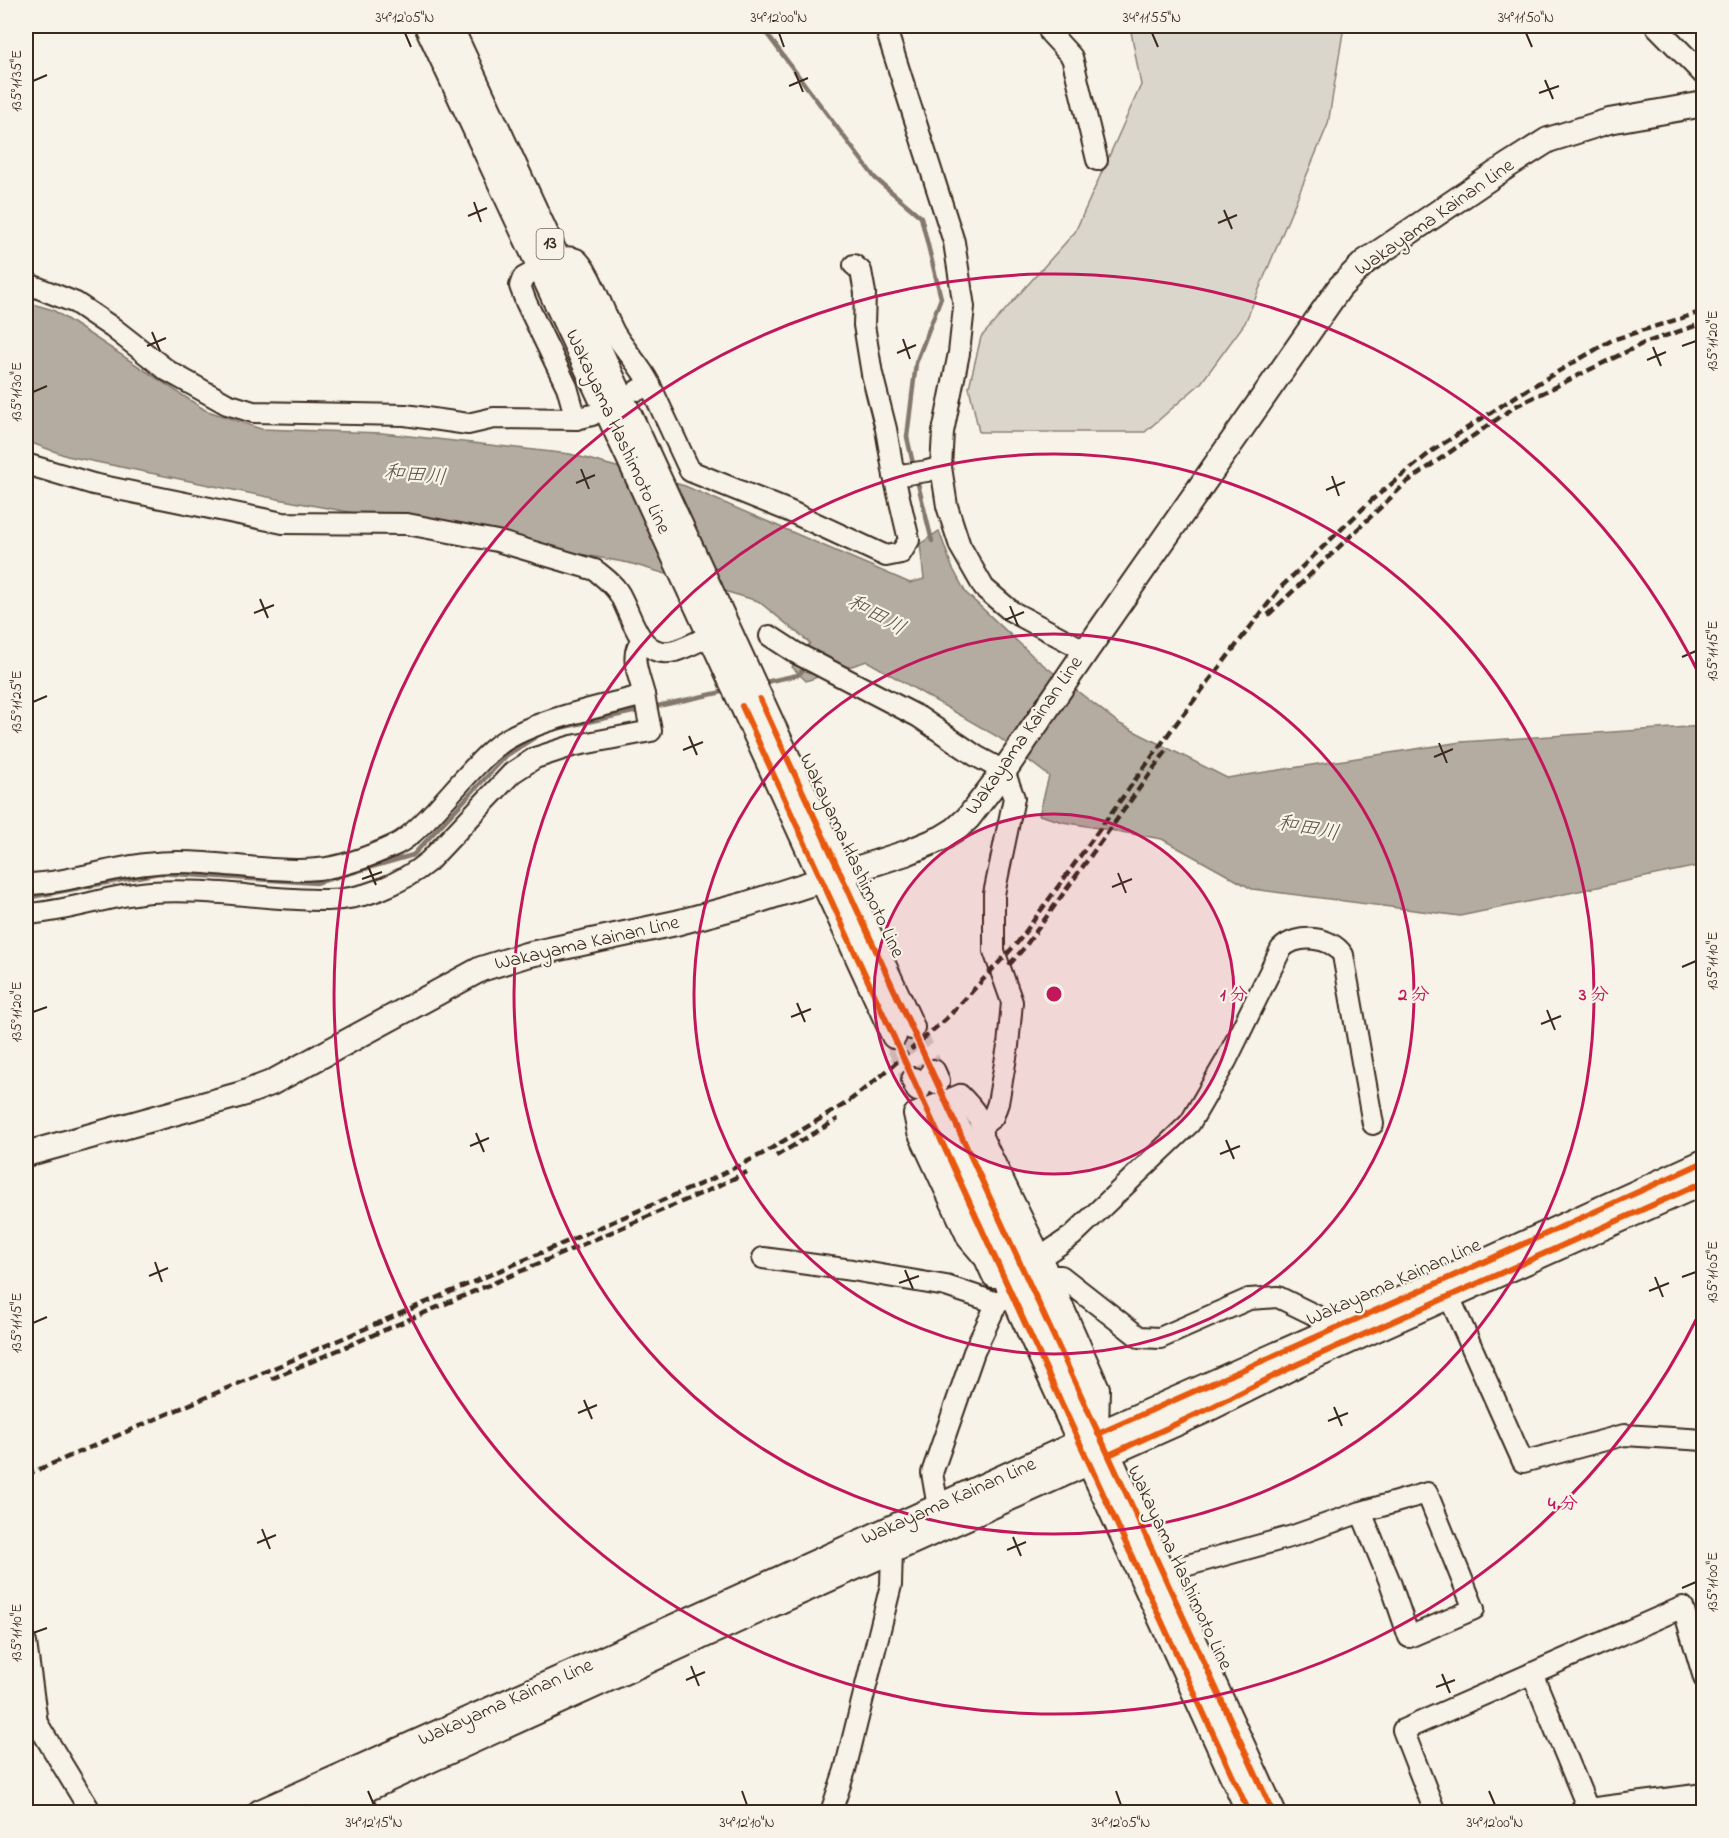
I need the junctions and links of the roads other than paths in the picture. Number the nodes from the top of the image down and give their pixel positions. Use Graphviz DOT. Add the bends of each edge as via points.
graph roads {
  1 [pos="427,26"];
  2 [pos="450,26"];
  3 [pos="885,26"];
  4 [pos="1048,26"];
  5 [pos="1656,26"];
  6 [pos="1704,75"];
  7 [pos="1704,104"];
  8 [pos="1098,160"];
  9 [pos="549,264"];
  10 [pos="854,265"];
  11 [pos="26,283"];
  12 [pos="640,458"];
  13 [pos="26,464"];
  14 [pos="934,469"];
  15 [pos="900,476"];
  16 [pos="721,628"];
  17 [pos="770,636"];
  18 [pos="642,641"];
  19 [pos="1079,660"];
  20 [pos="644,695"];
  21 [pos="1007,766"];
  22 [pos="832,877"];
  23 [pos="26,884"];
  24 [pos="26,914"];
  25 [pos="903,1032"];
  26 [pos="940,1112"];
  27 [pos="1373,1124"];
  28 [pos="983,1125"];
  29 [pos="26,1154"];
  30 [pos="1704,1162"];
  31 [pos="1704,1182"];
  32 [pos="1041,1257"];
  33 [pos="763,1258"];
  34 [pos="1048,1276"];
  35 [pos="1446,1289"];
  36 [pos="1000,1301"];
  37 [pos="1335,1338"];
  38 [pos="1704,1440"];
  39 [pos="1094,1449"];
  40 [pos="1361,1512"];
  41 [pos="944,1522"];
  42 [pos="888,1541"];
  43 [pos="1163,1572"];
  44 [pos="26,1643"];
  45 [pos="1532,1673"];
  46 [pos="1704,1678"];
  47 [pos="359,1793"];
  48 [pos="1704,1794"];
  49 [pos="1584,1811"];
  50 [pos="91,1812"];
  51 [pos="260,1812"];
  52 [pos="316,1812"];
  53 [pos="831,1812"];
  54 [pos="1248,1812"];
  55 [pos="1273,1812"];
  56 [pos="1435,1812"];
  1 -- 9 [label="main road, Wakayama Hashimoto Line / 13"];
  2 -- 9 [label="main road, Wakayama Hashimoto Line / 13"];
  3 -- 14 [label="street" via="954,242 964,308 959,353"];
  4 -- 8 [label="street" via="1072,57"];
  5 -- 6 [label="street"];
  7 -- 19 [label="main road, Wakayama Kainan Line" via="1609,121 1548,140 1365,262 1340,287"];
  9 -- 11 [label="street" via="523,278 520,286 584,417 494,418 468,424 405,415 253,412 227,404 168,371 76,303"];
  9 -- 12 [label="main road, Wakayama Hashimoto Line / 13"];
  9 -- 15 [label="street" via="565,256 576,259 585,270 616,336 644,371 644,387 690,471 886,556 901,553 909,540"];
  10 -- 15 [label="street" via="861,271 865,293 864,325 872,374"];
  12 -- 16 [label="main road, Wakayama Hashimoto Line / 13"];
  12 -- 16 [label="main road, Wakayama Hashimoto Line / 13" via="699,611"];
  13 -- 18 [label="street" via="93,484 283,523 407,524 497,541 595,570 621,595"];
  14 -- 15 [label="street"];
  14 -- 19 [label="street" via="960,546 984,588"];
  16 -- 18 [label="street" via="672,652 655,650"];
  16 -- 22 [label="main road, Wakayama Hashimoto Line / 13" via="738,674"];
  17 -- 21 [label="street" via="920,717 976,756"];
  18 -- 20 [label="street" via="634,655"];
  19 -- 21 [label="main road, Wakayama Kainan Line"];
  20 -- 23 [label="street" via="541,723 513,735 493,748 418,828 397,844 340,866 274,869 205,862 147,863 47,884"];
  20 -- 24 [label="street" via="651,730 535,758 512,773 416,872 373,891 326,901 193,890 149,892"];
  21 -- 22 [label="main road, Wakayama Kainan Line" via="955,830 906,854"];
  21 -- 28 [label="street" via="1014,798 994,894 994,951 1012,1002 998,1103 993,1117"];
  22 -- 25 [label="main road, Wakayama Hashimoto Line / 13"];
  22 -- 29 [label="main road, Wakayama Kainan Line" via="747,904 481,969 271,1083"];
  26 -- 39 [label="main road, Wakayama Hashimoto Line"];
  27 -- 32 [label="street" via="1343,955 1328,942 1291,941 1281,949 1226,1061 1190,1123 1072,1236"];
  28 -- 32 [label="street" via="982,1137"];
  28 -- 36 [label="street" via="960,1095 914,1114 918,1132 968,1239 984,1258"];
  30 -- 35 [label="main road, Wakayama Kainan Line"];
  31 -- 35 [label="main road, Wakayama Kainan Line"];
  32 -- 34 [label="street"];
  33 -- 36 [label="street" via="946,1286"];
  34 -- 37 [label="street" via="1061,1276 1139,1337 1160,1338 1249,1299 1278,1297 1326,1321"];
  34 -- 39 [label="street" via="1099,1388"];
  35 -- 37 [label="main road, Wakayama Kainan Line"];
  35 -- 38 [label="street" via="1522,1462 1624,1435"];
  36 -- 39 [label="street" via="1057,1422"];
  36 -- 41 [label="street" via="974,1352 932,1473"];
  37 -- 39 [label="main road, Wakayama Kainan Line"];
  39 -- 41 [label="main road, Wakayama Kainan Line"];
  39 -- 43 [label="main road, Wakayama Hashimoto Line"];
  39 -- 54 [label="main road, Wakayama Hashimoto Line"];
  40 -- 40 [label="street" via="1409,1637 1474,1609 1427,1494"];
  40 -- 43 [label="street" via="1293,1536"];
  41 -- 42 [label="main road, Wakayama Kainan Line"];
  42 -- 47 [label="main road, Wakayama Kainan Line"];
  42 -- 53 [label="street" via="891,1584"];
  43 -- 55 [label="main road, Wakayama Hashimoto Line"];
  44 -- 50 [label="street" via="37,1723"];
  45 -- 46 [label="street" via="1683,1606"];
  45 -- 49 [label="street"];
  45 -- 56 [label="street" via="1403,1730"];
  47 -- 51 [label="main road, Wakayama Kainan Line"];
  47 -- 52 [label="main road, Wakayama Kainan Line"];
  48 -- 49 [label="street"];
}
